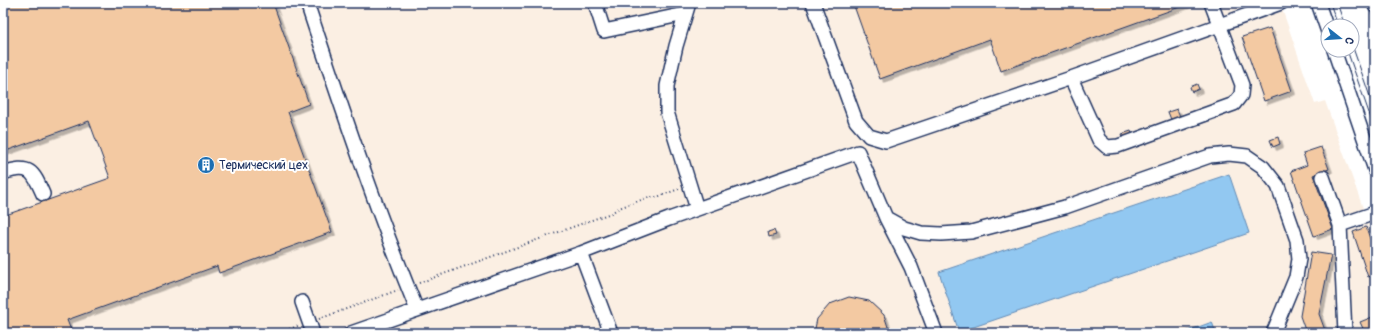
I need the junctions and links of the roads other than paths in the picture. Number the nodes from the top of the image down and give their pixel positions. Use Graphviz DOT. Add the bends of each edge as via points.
graph roads {
  1 [pos="307,3"];
  2 [pos="595,3"];
  3 [pos="813,3"];
  4 [pos="1211,3"];
  5 [pos="1282,3"];
  6 [pos="1318,3"];
  7 [pos="687,9"];
  8 [pos="1323,18"];
  9 [pos="1220,25"];
  10 [pos="1337,58"];
  11 [pos="1070,78"];
  12 [pos="1375,170"];
  13 [pos="3,173"];
  14 [pos="1323,178"];
  15 [pos="43,194"];
  16 [pos="697,209"];
  17 [pos="1375,213"];
  18 [pos="886,218"];
  19 [pos="1340,225"];
  20 [pos="581,253"];
  21 [pos="302,302"];
  22 [pos="417,310"];
  23 [pos="311,328"];
  24 [pos="351,333"];
  25 [pos="610,333"];
  26 [pos="936,333"];
  27 [pos="1273,333"];
  28 [pos="1345,333"];
  1 -- 22 [label="street" via="333,84"];
  2 -- 7 [label="street" via="604,30"];
  3 -- 11 [label="street" via="856,121 869,136 886,141"];
  4 -- 9 [label="street"];
  5 -- 9 [label="street"];
  6 -- 8 [label="street"];
  7 -- 16 [label="street" via="667,86 667,112"];
  9 -- 11 [label="street"];
  9 -- 11 [label="street" via="1242,85 1241,95 1234,104 1126,143 1107,147 1099,140"];
  10 -- 12 [label="street"];
  13 -- 15 [label="street" via="25,170 35,176"];
  14 -- 19 [label="street"];
  16 -- 18 [label="street" via="858,152"];
  16 -- 20 [label="street"];
  17 -- 19 [label="street"];
  18 -- 26 [label="street" via="911,267"];
  18 -- 27 [label="street" via="904,228 922,233 971,232 1065,206 1210,156 1247,156 1263,167 1278,186 1297,240 1299,259 1296,277"];
  19 -- 28 [label="street"];
  20 -- 22 [label="street"];
  20 -- 25 [label="street"];
  21 -- 23 [label="street"];
  22 -- 24 [label="street"];
}
